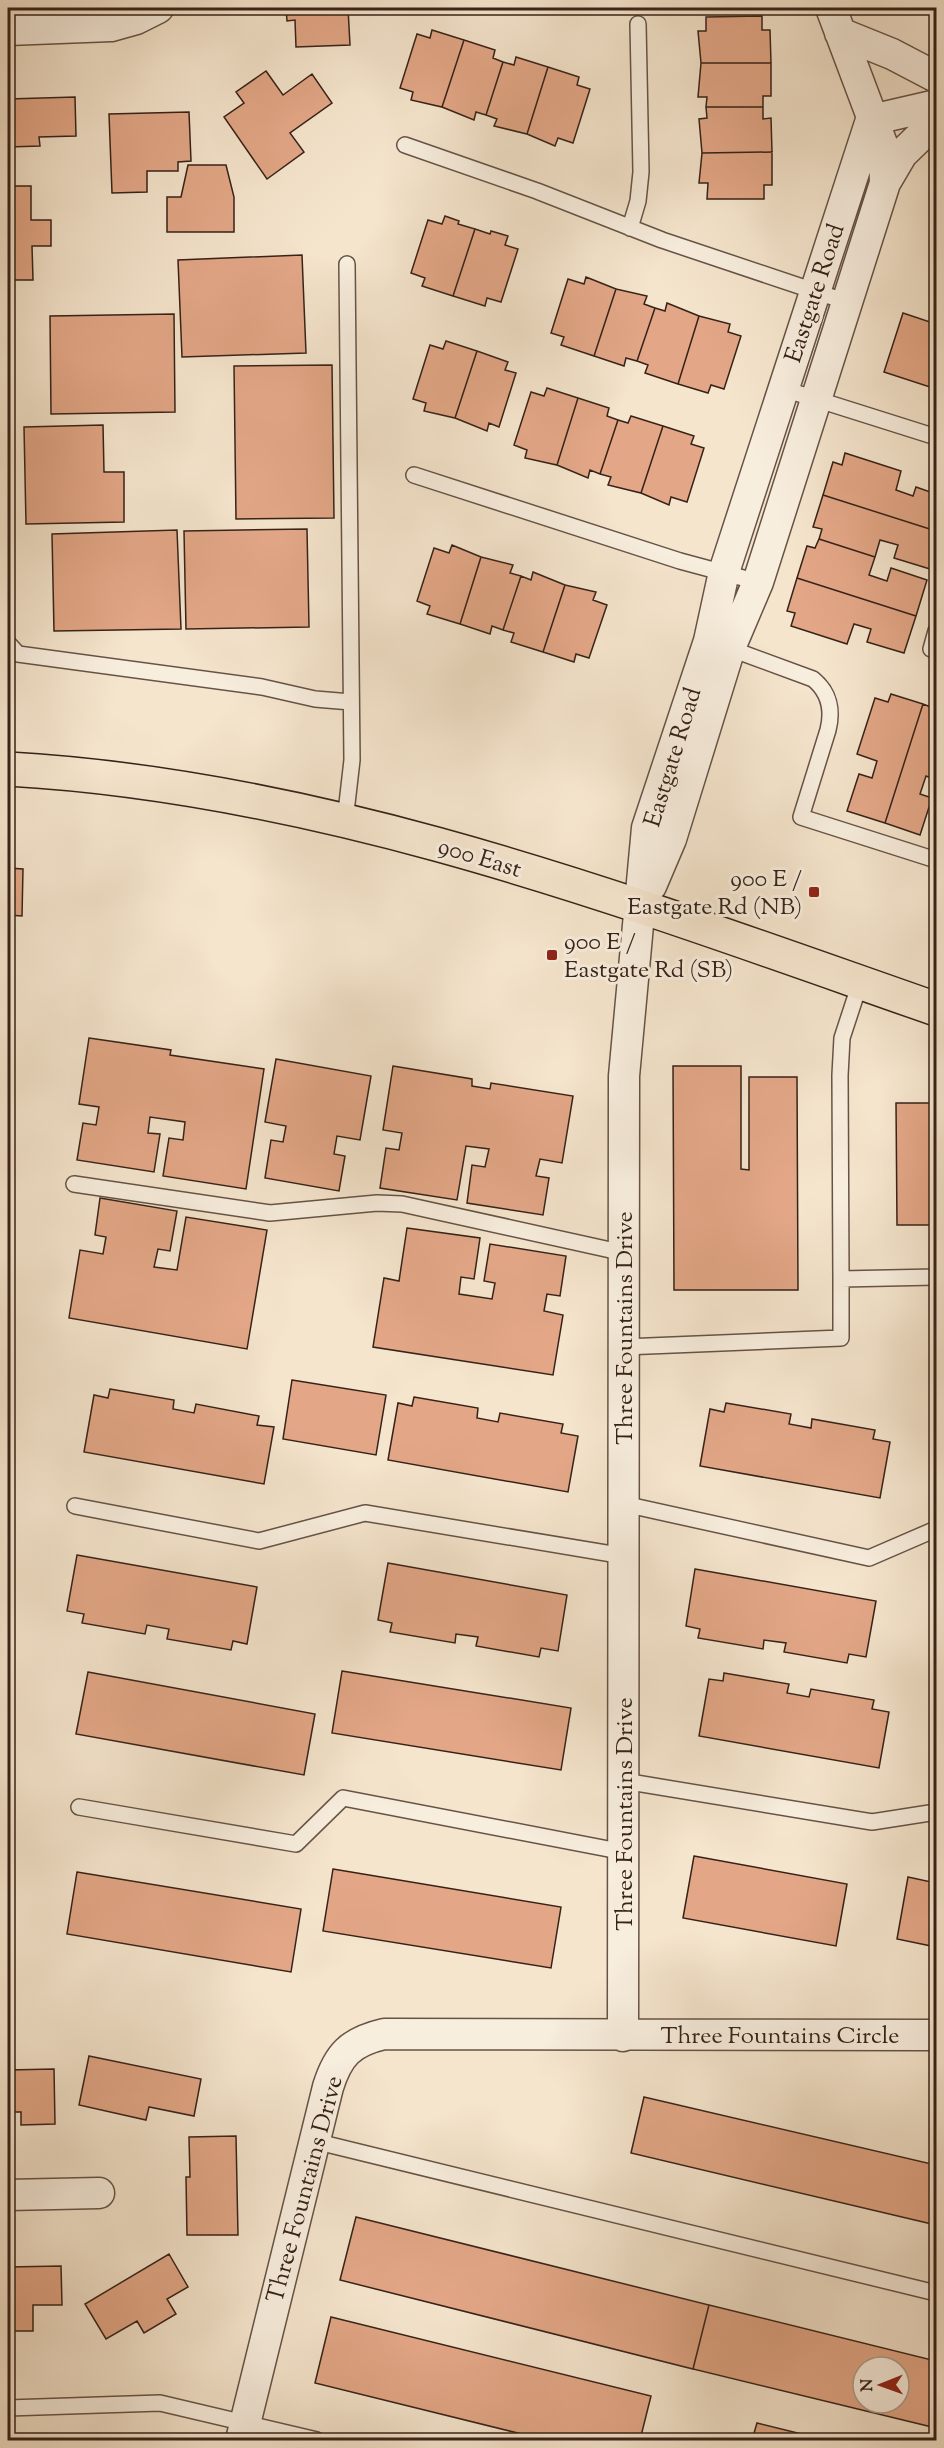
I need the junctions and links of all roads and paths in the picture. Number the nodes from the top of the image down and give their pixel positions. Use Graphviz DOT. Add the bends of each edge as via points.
graph roads {
  1 [pos="158,8"];
  2 [pos="835,20"];
  3 [pos="638,24"];
  4 [pos="8,30"];
  5 [pos="936,77"];
  6 [pos="936,105"];
  7 [pos="871,120"];
  8 [pos="936,121"];
  9 [pos="405,145"];
  10 [pos="885,183"];
  11 [pos="630,228"];
  12 [pos="347,264"];
  13 [pos="815,291"];
  14 [pos="847,302"];
  15 [pos="784,389"];
  16 [pos="816,399"];
  17 [pos="936,437"];
  18 [pos="414,475"];
  19 [pos="724,572"];
  20 [pos="758,582"];
  21 [pos="936,631"];
  22 [pos="8,644"];
  23 [pos="719,645"];
  24 [pos="936,650"];
  25 [pos="351,702"];
  26 [pos="8,769"];
  27 [pos="345,821"];
  28 [pos="936,860"];
  29 [pos="641,908"];
  30 [pos="860,983"];
  31 [pos="936,1009"];
  32 [pos="74,1184"];
  33 [pos="624,1253"];
  34 [pos="936,1277"];
  35 [pos="841,1279"];
  36 [pos="624,1347"];
  37 [pos="624,1504"];
  38 [pos="75,1506"];
  39 [pos="936,1529"];
  40 [pos="624,1556"];
  41 [pos="624,1781"];
  42 [pos="79,1807"];
  43 [pos="936,1812"];
  44 [pos="624,1852"];
  45 [pos="936,2035"];
  46 [pos="623,2036"];
  47 [pos="314,2141"];
  48 [pos="99,2193"];
  49 [pos="8,2195"];
  50 [pos="936,2293"];
  51 [pos="8,2408"];
  52 [pos="243,2431"];
  53 [pos="317,2440"];
  1 -- 4 [label="street" via="111,26"];
  2 -- 5 [label="street"];
  2 -- 7 [label="street, Eastgate Road"];
  3 -- 11 [label="lane" via="641,179"];
  6 -- 7 [label="street"];
  7 -- 10 [label="street, Eastgate Road" via="884,150"];
  7 -- 13 [label="street, Eastgate Road"];
  8 -- 10 [label="street, Eastgate Road" via="902,154"];
  9 -- 11 [label="lane" via="537,190"];
  10 -- 14 [label="street, Eastgate Road"];
  11 -- 13 [label="lane"];
  12 -- 25 [label="lane"];
  13 -- 14 [label="lane"];
  13 -- 15 [label="street, Eastgate Road"];
  14 -- 16 [label="street, Eastgate Road"];
  15 -- 16 [label="lane"];
  15 -- 19 [label="street, Eastgate Road"];
  16 -- 17 [label="lane"];
  16 -- 20 [label="street, Eastgate Road"];
  18 -- 19 [label="lane"];
  19 -- 20 [label="lane"];
  19 -- 23 [label="street, Eastgate Road"];
  20 -- 23 [label="street, Eastgate Road"];
  21 -- 24 [label="lane" via="931,649"];
  22 -- 25 [label="lane" via="18,654"];
  23 -- 28 [label="lane" via="813,679 827,696 831,719 801,817"];
  23 -- 29 [label="street, Eastgate Road" via="647,828"];
  25 -- 27 [label="lane" via="352,760"];
  26 -- 27 [label="main road, 900 East" via="126,781 236,798"];
  27 -- 29 [label="main road, 900 East" via="435,843"];
  29 -- 30 [label="main road, 900 East"];
  29 -- 33 [label="street, Three Fountains Drive" via="624,1076"];
  30 -- 31 [label="main road, 900 East"];
  30 -- 35 [label="lane" via="842,1038"];
  32 -- 33 [label="lane" via="270,1213 402,1204"];
  33 -- 36 [label="street, Three Fountains Drive"];
  34 -- 35 [label="lane"];
  35 -- 36 [label="lane" via="841,1338"];
  36 -- 37 [label="street, Three Fountains Drive"];
  37 -- 39 [label="lane" via="869,1558"];
  37 -- 40 [label="street, Three Fountains Drive"];
  38 -- 40 [label="lane" via="260,1541 365,1513"];
  40 -- 41 [label="street, Three Fountains Drive"];
  41 -- 43 [label="lane" via="872,1822"];
  41 -- 44 [label="street, Three Fountains Drive"];
  42 -- 44 [label="lane" via="296,1844 343,1798"];
  44 -- 46 [label="street, Three Fountains Drive"];
  45 -- 46 [label="street, Three Fountains Circle"];
  46 -- 47 [label="street, Three Fountains Drive" via="371,2037 349,2048 334,2070"];
  47 -- 50 [label="lane"];
  47 -- 52 [label="street, Three Fountains Drive"];
  48 -- 49 [label="street"];
  51 -- 52 [label="lane" via="160,2403"];
  52 -- 53 [label="lane"];
}
